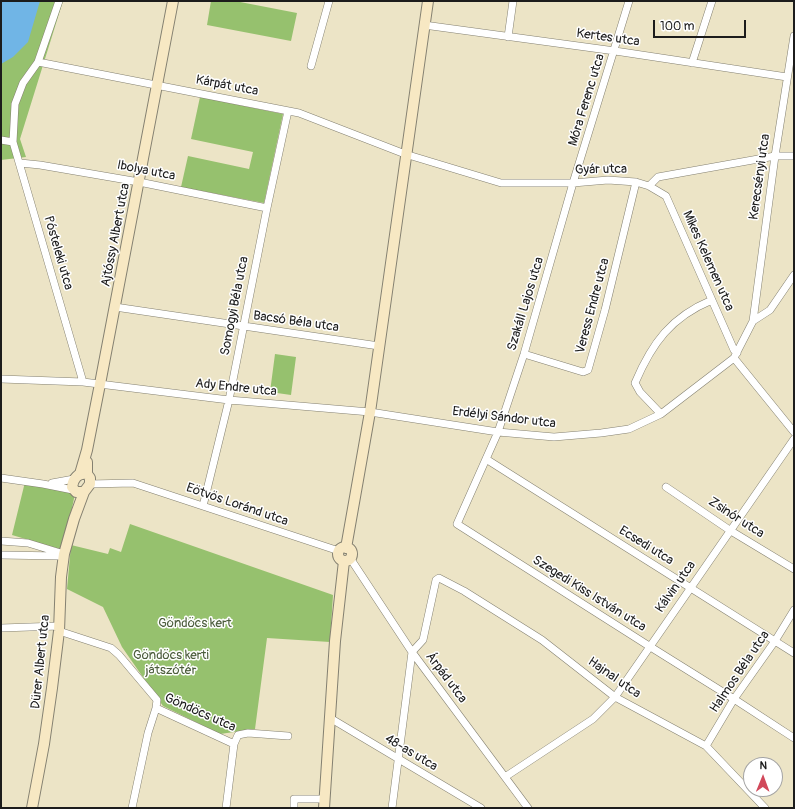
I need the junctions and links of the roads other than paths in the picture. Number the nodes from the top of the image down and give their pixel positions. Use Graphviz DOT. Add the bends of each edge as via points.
graph roads {
  1 [pos="59,1"];
  2 [pos="173,1"];
  3 [pos="329,1"];
  4 [pos="428,1"];
  5 [pos="513,1"];
  6 [pos="629,1"];
  7 [pos="712,1"];
  8 [pos="424,26"];
  9 [pos="794,36"];
  10 [pos="508,37"];
  11 [pos="615,51"];
  12 [pos="38,62"];
  13 [pos="692,63"];
  14 [pos="311,66"];
  15 [pos="787,77"];
  16 [pos="157,84"];
  17 [pos="288,111"];
  18 [pos="1,140"];
  19 [pos="13,142"];
  20 [pos="406,154"];
  21 [pos="775,156"];
  22 [pos="794,156"];
  23 [pos="20,163"];
  24 [pos="139,182"];
  25 [pos="636,182"];
  26 [pos="573,183"];
  27 [pos="649,186"];
  28 [pos="267,208"];
  29 [pos="794,275"];
  30 [pos="712,300"];
  31 [pos="115,307"];
  32 [pos="753,321"];
  33 [pos="243,326"];
  34 [pos="379,346"];
  35 [pos="524,354"];
  36 [pos="735,356"];
  37 [pos="1,379"];
  38 [pos="83,382"];
  39 [pos="100,384"];
  40 [pos="228,400"];
  41 [pos="370,412"];
  42 [pos="661,414"];
  43 [pos="498,432"];
  44 [pos="794,432"];
  45 [pos="794,439"];
  46 [pos="486,459"];
  47 [pos="1,478"];
  48 [pos="82,483"];
  49 [pos="43,484"];
  50 [pos="666,487"];
  51 [pos="204,506"];
  52 [pos="731,531"];
  53 [pos="1,541"];
  54 [pos="342,549"];
  55 [pos="64,554"];
  56 [pos="1,555"];
  57 [pos="348,562"];
  58 [pos="794,569"];
  59 [pos="690,588"];
  60 [pos="794,610"];
  61 [pos="1,628"];
  62 [pos="59,629"];
  63 [pos="775,641"];
  64 [pos="649,646"];
  65 [pos="412,652"];
  66 [pos="794,653"];
  67 [pos="615,697"];
  68 [pos="734,699"];
  69 [pos="156,708"];
  70 [pos="330,718"];
  71 [pos="288,736"];
  72 [pos="794,738"];
  73 [pos="234,744"];
  74 [pos="706,746"];
  75 [pos="399,760"];
  76 [pos="505,777"];
  77 [pos="325,804"];
  78 [pos="32,808"];
  79 [pos="132,808"];
  80 [pos="226,808"];
  81 [pos="294,808"];
  82 [pos="392,808"];
  83 [pos="481,808"];
  84 [pos="528,808"];
  85 [pos="765,808"];
  1 -- 12 [label="street"];
  2 -- 16 [label="street, Ajtóssy Albert utca"];
  3 -- 14 [label="street"];
  4 -- 8 [label="street"];
  5 -- 10 [label="street"];
  6 -- 11 [label="street, Móra Ferenc utca"];
  7 -- 13 [label="street"];
  8 -- 10 [label="street, Kertes utca"];
  8 -- 20 [label="street"];
  9 -- 15 [label="street, Kerecsényi utca"];
  10 -- 11 [label="street, Kertes utca"];
  11 -- 13 [label="street, Kertes utca"];
  11 -- 26 [label="street, Móra Ferenc utca"];
  12 -- 16 [label="street, Kárpát utca"];
  12 -- 19 [label="street" via="23,82 15,104"];
  13 -- 15 [label="street, Kertes utca"];
  15 -- 21 [label="street, Kerecsényi utca"];
  16 -- 17 [label="street, Kárpát utca"];
  16 -- 24 [label="street, Ajtóssy Albert utca"];
  17 -- 20 [label="street, Kárpát utca"];
  17 -- 28 [label="street, Somogyi Béla utca"];
  18 -- 19 [label="street"];
  19 -- 23 [label="street, Pósteleki utca"];
  20 -- 26 [label="street, Gyár utca" via="501,183"];
  20 -- 34 [label="street"];
  21 -- 22 [label="street"];
  21 -- 27 [label="street" via="658,177"];
  21 -- 32 [label="street, Kerecsényi utca"];
  23 -- 24 [label="street, Ibolya utca"];
  23 -- 38 [label="street, Pósteleki utca"];
  24 -- 28 [label="street, Ibolya utca"];
  24 -- 31 [label="street, Ajtóssy Albert utca"];
  25 -- 26 [label="street, Gyár utca" via="608,180"];
  25 -- 27 [label="street, Gyár utca"];
  25 -- 35 [label="street, Veress Endre utca" via="588,370 583,372"];
  26 -- 35 [label="street, Szakáll Lajos utca"];
  27 -- 30 [label="street, Mikes Kelemen utca" via="666,196"];
  28 -- 33 [label="street, Somogyi Béla utca"];
  29 -- 32 [label="street" via="770,310"];
  30 -- 36 [label="street, Mikes Kelemen utca"];
  30 -- 42 [label="street" via="685,314 661,335 643,365 635,383"];
  31 -- 33 [label="street, Bacsó Béla utca"];
  31 -- 39 [label="street, Ajtóssy Albert utca"];
  32 -- 36 [label="street"];
  33 -- 34 [label="street, Bacsó Béla utca"];
  33 -- 40 [label="street, Somogyi Béla utca"];
  34 -- 41 [label="street"];
  35 -- 43 [label="street, Szakáll Lajos utca"];
  36 -- 42 [label="street, Erdélyi Sándor utca"];
  36 -- 44 [label="street, Mikes Kelemen utca"];
  37 -- 38 [label="street, Ady Endre utca"];
  38 -- 39 [label="street, Ady Endre utca"];
  39 -- 40 [label="street, Ady Endre utca"];
  39 -- 48 [label="street, Ajtóssy Albert utca"];
  40 -- 41 [label="street, Ady Endre utca"];
  40 -- 51 [label="street, Somogyi Béla utca"];
  41 -- 43 [label="street, Erdélyi Sándor utca"];
  41 -- 54 [label="street"];
  42 -- 43 [label="street, Erdélyi Sándor utca" via="629,429 601,433 554,437"];
  43 -- 46 [label="street, Szegedi Kiss István utca"];
  45 -- 52 [label="street, Kálvin utca"];
  46 -- 59 [label="street, Ecsedi utca"];
  46 -- 64 [label="street, Szegedi Kiss István utca" via="457,524"];
  47 -- 49 [label="street"];
  48 -- 49 [label="street"];
  48 -- 49 [label="street"];
  48 -- 51 [label="street, Eötvös Loránd utca" via="133,483"];
  48 -- 55 [label="street, Dürer Albert utca"];
  50 -- 52 [label="street, Zsinór utca"];
  51 -- 54 [label="street, Eötvös Loránd utca"];
  52 -- 58 [label="street, Zsinór utca"];
  52 -- 59 [label="street, Kálvin utca"];
  53 -- 55 [label="street" via="28,543"];
  54 -- 57 [label="street" via="339,557"];
  55 -- 56 [label="street"];
  55 -- 62 [label="street, Dürer Albert utca"];
  57 -- 65 [label="street, Árpád utca"];
  57 -- 70 [label="street" via="335,641"];
  59 -- 63 [label="street, Ecsedi utca"];
  59 -- 64 [label="street, Kálvin utca"];
  60 -- 63 [label="street, Halmos Béla utca"];
  61 -- 62 [label="street, Göndöcs utca"];
  62 -- 69 [label="street, Göndöcs utca" via="111,648 157,700"];
  62 -- 78 [label="street, Dürer Albert utca" via="45,737"];
  63 -- 66 [label="street, Ecsedi utca"];
  63 -- 68 [label="street, Halmos Béla utca"];
  64 -- 67 [label="street, Kálvin utca"];
  64 -- 68 [label="street, Szegedi Kiss István utca"];
  65 -- 67 [label="street, Hajnal utca" via="423,640 436,580 439,578 542,640"];
  65 -- 75 [label="street"];
  65 -- 76 [label="street, Árpád utca"];
  67 -- 74 [label="street, Hajnal utca"];
  67 -- 76 [label="street, Kálvin utca" via="592,719"];
  68 -- 72 [label="street, Szegedi Kiss István utca"];
  68 -- 74 [label="street, Halmos Béla utca"];
  69 -- 73 [label="street, Göndöcs utca"];
  69 -- 79 [label="street"];
  70 -- 75 [label="street, 48-as utca"];
  70 -- 77 [label="street"];
  71 -- 73 [label="street, Göndöcs utca" via="248,732 238,735"];
  73 -- 80 [label="street"];
  74 -- 85 [label="street, Hajnal utca"];
  75 -- 82 [label="street"];
  75 -- 83 [label="street, 48-as utca"];
  76 -- 84 [label="street, Árpád utca"];
  77 -- 81 [label="street" via="294,799"];
}
